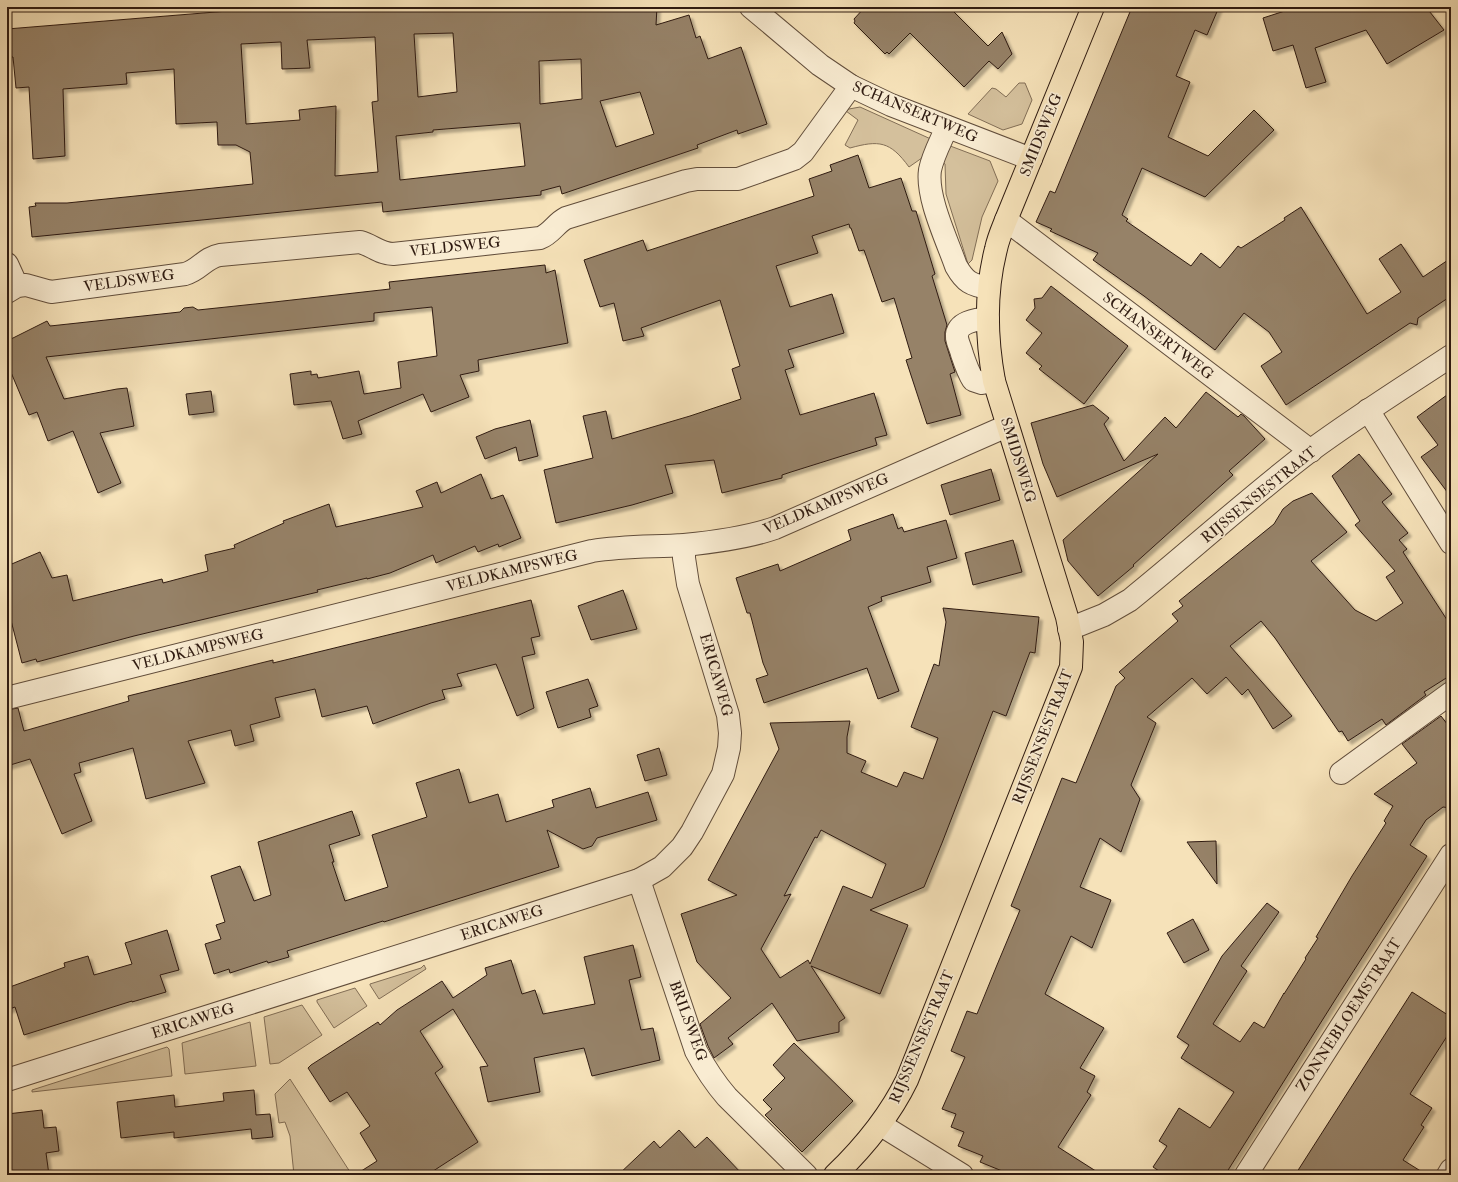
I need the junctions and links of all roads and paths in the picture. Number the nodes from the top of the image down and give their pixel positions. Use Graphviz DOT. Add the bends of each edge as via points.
graph roads {
  1 [pos="751,7"];
  2 [pos="1093,7"];
  3 [pos="851,86"];
  4 [pos="947,127"];
  5 [pos="1031,160"];
  6 [pos="1006,220"];
  7 [pos="7,264"];
  8 [pos="989,288"];
  9 [pos="12,289"];
  10 [pos="988,319"];
  11 [pos="1451,356"];
  12 [pos="994,380"];
  13 [pos="1368,410"];
  14 [pos="1007,426"];
  15 [pos="1311,451"];
  16 [pos="1451,543"];
  17 [pos="684,545"];
  18 [pos="1069,629"];
  19 [pos="1451,693"];
  20 [pos="7,698"];
  21 [pos="1341,773"];
  22 [pos="1451,855"];
  23 [pos="639,880"];
  24 [pos="7,1080"];
  25 [pos="881,1125"];
  26 [pos="1451,1170"];
  27 [pos="806,1175"];
  28 [pos="835,1175"];
  29 [pos="962,1175"];
  30 [pos="1246,1175"];
  31 [pos="1448,1175"];
  1 -- 3 [label="street, SCHANSERTWEG" via="820,65"];
  2 -- 5 [label="main road, SMIDSWEG"];
  3 -- 4 [label="street, SCHANSERTWEG"];
  3 -- 9 [label="street, VELDSWEG" via="803,152 794,159 738,179 686,181 566,218 540,238 392,254 380,252 360,242 220,255 204,261 195,270 186,274 51,292 26,285"];
  4 -- 5 [label="street, SCHANSERTWEG"];
  4 -- 8 [label="street" via="933,158 930,172 933,199 961,275 969,283"];
  5 -- 6 [label="main road, SMIDSWEG"];
  6 -- 8 [label="main road, SMIDSWEG" via="996,248"];
  6 -- 15 [label="street, SCHANSERTWEG"];
  7 -- 9 [label="street, VELDSWEG"];
  8 -- 10 [label="main road, SMIDSWEG"];
  10 -- 12 [label="main road, SMIDSWEG"];
  10 -- 12 [label="street" via="967,322 960,328 957,337 972,380 982,383"];
  11 -- 13 [label="street, RIJSSENSESTRAAT"];
  12 -- 14 [label="main road, SMIDSWEG"];
  13 -- 15 [label="street, RIJSSENSESTRAAT"];
  13 -- 16 [label="street"];
  14 -- 17 [label="street, VELDKAMPSWEG" via="775,528 739,538"];
  14 -- 18 [label="main road, SMIDSWEG"];
  15 -- 18 [label="street, RIJSSENSESTRAAT" via="1270,482 1130,600 1104,615"];
  17 -- 20 [label="street, VELDKAMPSWEG" via="630,546 586,553"];
  17 -- 23 [label="street, ERICAWEG" via="688,584 728,715 730,748 723,774 682,847 662,867"];
  18 -- 25 [label="main road, RIJSSENSESTRAAT" via="1072,642 1070,668 907,1080"];
  19 -- 21 [label="street"];
  22 -- 30 [label="street, ZONNEBLOEMSTRAAT"];
  23 -- 24 [label="street, ERICAWEG"];
  23 -- 27 [label="street, BRILSWEG" via="696,1050 705,1069 716,1084"];
  25 -- 28 [label="main road, RIJSSENSESTRAAT"];
  25 -- 29 [label="street"];
  26 -- 31 [label="street"];
}
